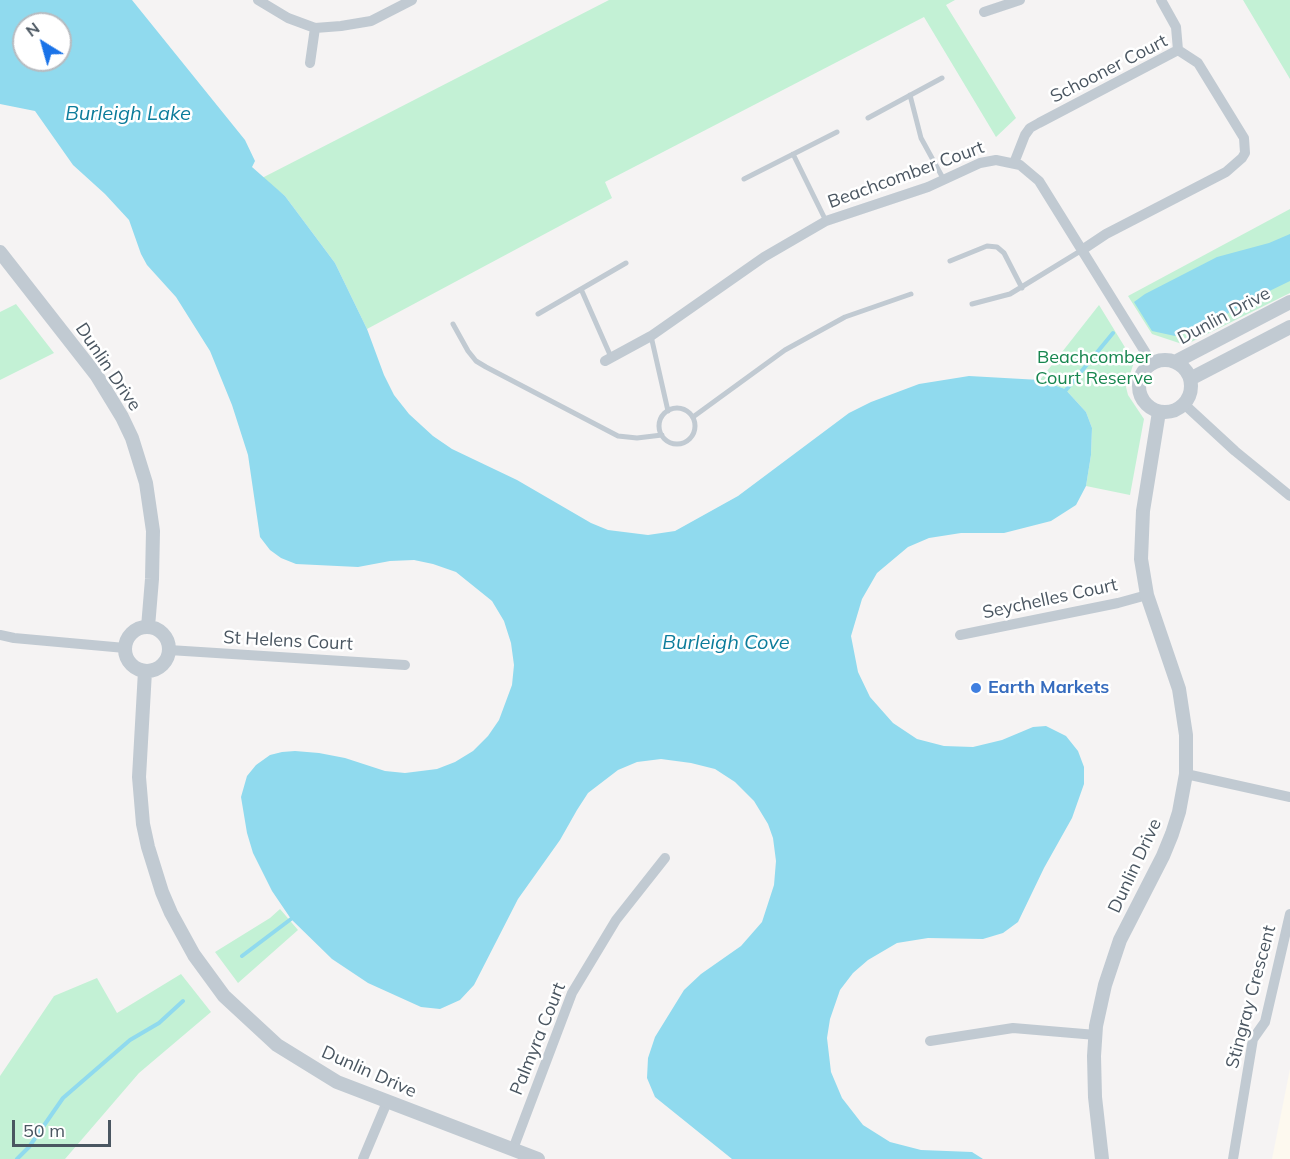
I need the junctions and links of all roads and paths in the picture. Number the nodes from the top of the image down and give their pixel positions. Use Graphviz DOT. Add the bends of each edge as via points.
graph roads {
  1 [pos="258,0"];
  2 [pos="412,0"];
  3 [pos="1020,0"];
  4 [pos="1161,0"];
  5 [pos="984,12"];
  6 [pos="315,28"];
  7 [pos="1178,50"];
  8 [pos="310,63"];
  9 [pos="942,78"];
  10 [pos="910,95"];
  11 [pos="868,118"];
  12 [pos="837,132"];
  13 [pos="793,154"];
  14 [pos="1014,163"];
  15 [pos="744,179"];
  16 [pos="944,180"];
  17 [pos="826,221"];
  18 [pos="1082,250"];
  19 [pos="0,252"];
  20 [pos="950,261"];
  21 [pos="626,263"];
  22 [pos="1022,288"];
  23 [pos="581,289"];
  24 [pos="911,294"];
  25 [pos="1290,302"];
  26 [pos="972,304"];
  27 [pos="538,314"];
  28 [pos="453,324"];
  29 [pos="1290,327"];
  30 [pos="651,336"];
  31 [pos="608,359"];
  32 [pos="1175,362"];
  33 [pos="1152,363"];
  34 [pos="1190,379"];
  35 [pos="1185,404"];
  36 [pos="668,411"];
  37 [pos="1159,412"];
  38 [pos="693,417"];
  39 [pos="662,435"];
  40 [pos="1290,496"];
  41 [pos="1147,595"];
  42 [pos="148,627"];
  43 [pos="0,635"];
  44 [pos="960,635"];
  45 [pos="14,638"];
  46 [pos="0,642"];
  47 [pos="125,648"];
  48 [pos="169,650"];
  49 [pos="405,665"];
  50 [pos="145,671"];
  51 [pos="1185,774"];
  52 [pos="1290,797"];
  53 [pos="665,858"];
  54 [pos="1290,914"];
  55 [pos="1096,1035"];
  56 [pos="930,1041"];
  57 [pos="387,1102"];
  58 [pos="513,1149"];
  59 [pos="363,1159"];
  60 [pos="538,1159"];
  61 [pos="1102,1159"];
  62 [pos="1233,1159"];
  1 -- 6 [label="street"];
  2 -- 6 [label="street" via="371,21"];
  3 -- 5 [label="street"];
  4 -- 7 [label="street" via="1176,27"];
  6 -- 8 [label="street"];
  7 -- 14 [label="street, Schooner Court" via="1030,128"];
  7 -- 18 [label="street, Schooner Court" via="1201,67 1244,138 1245,153 1226,172"];
  9 -- 10 [label="lane"];
  10 -- 11 [label="lane"];
  10 -- 16 [label="lane" via="921,138"];
  12 -- 13 [label="lane"];
  13 -- 15 [label="lane"];
  13 -- 17 [label="lane"];
  14 -- 16 [label="street, Beachcomber Court" via="988,161"];
  14 -- 18 [label="street" via="1039,181"];
  16 -- 17 [label="street, Beachcomber Court"];
  17 -- 30 [label="street, Beachcomber Court" via="764,257"];
  18 -- 22 [label="lane"];
  18 -- 33 [label="street"];
  19 -- 42 [label="street, Dunlin Drive" via="97,376 132,438 146,483 153,531"];
  20 -- 22 [label="lane" via="987,246 997,247"];
  21 -- 23 [label="lane"];
  22 -- 26 [label="lane"];
  23 -- 27 [label="lane"];
  23 -- 31 [label="lane"];
  24 -- 38 [label="lane" via="845,317 785,350"];
  25 -- 32 [label="street, Dunlin Drive"];
  28 -- 39 [label="lane" via="468,351 486,367 618,435"];
  29 -- 34 [label="street"];
  30 -- 31 [label="street, Beachcomber Court"];
  30 -- 36 [label="lane"];
  32 -- 33 [label="street"];
  32 -- 34 [label="street"];
  33 -- 37 [label="street" via="1141,375 1139,390 1145,404"];
  34 -- 35 [label="street" via="1191,392"];
  35 -- 37 [label="street" via="1173,412"];
  35 -- 40 [label="street"];
  36 -- 38 [label="lane" via="684,410"];
  36 -- 39 [label="lane" via="659,425"];
  37 -- 41 [label="street, Dunlin Drive" via="1142,527 1141,559"];
  38 -- 39 [label="lane" via="693,435 683,443 671,443"];
  41 -- 44 [label="street, Seychelles Court"];
  41 -- 51 [label="street, Dunlin Drive" via="1179,689 1186,735"];
  42 -- 47 [label="street" via="135,630"];
  42 -- 48 [label="street" via="166,637"];
  43 -- 45 [label="street"];
  45 -- 46 [label="street"];
  45 -- 47 [label="street"];
  47 -- 50 [label="street" via="133,666"];
  48 -- 49 [label="street, St Helens Court"];
  48 -- 50 [label="street" via="159,668"];
  50 -- 57 [label="street, Dunlin Drive" via="139,777 143,824 162,892 184,939 224,996 277,1045 337,1082"];
  51 -- 52 [label="street"];
  51 -- 55 [label="street, Dunlin Drive" via="1172,834 1112,963"];
  53 -- 58 [label="street, Palmyra Court" via="616,920 572,993"];
  54 -- 62 [label="street, Stingray Crescent" via="1265,1022 1253,1039"];
  55 -- 56 [label="street" via="1013,1028"];
  55 -- 61 [label="street, Dunlin Drive" via="1095,1097"];
  57 -- 58 [label="street, Dunlin Drive"];
  57 -- 59 [label="street"];
  58 -- 60 [label="street, Dunlin Drive"];
}
